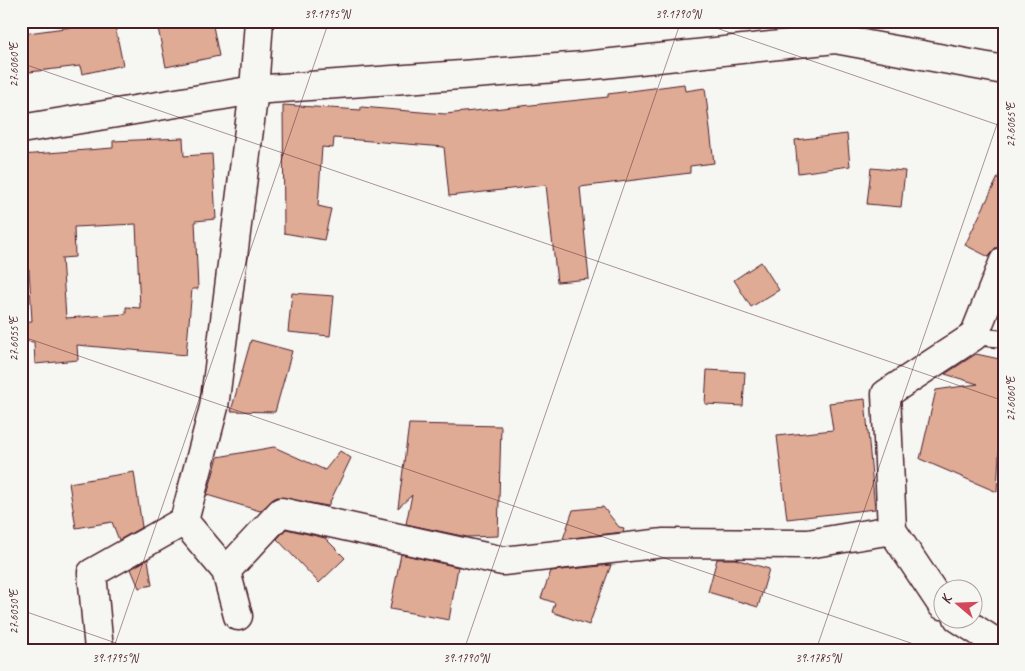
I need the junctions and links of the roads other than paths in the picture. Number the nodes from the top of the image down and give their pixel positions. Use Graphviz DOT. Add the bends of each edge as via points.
graph roads {
  1 [pos="258,21"];
  2 [pos="836,30"];
  3 [pos="1004,70"];
  4 [pos="254,90"];
  5 [pos="21,129"];
  6 [pos="1004,261"];
  7 [pos="974,336"];
  8 [pos="1004,339"];
  9 [pos="184,521"];
  10 [pos="892,530"];
  11 [pos="226,571"];
  12 [pos="932,590"];
  13 [pos="238,616"];
  14 [pos="973,628"];
  15 [pos="1004,648"];
  16 [pos="99,650"];
  1 -- 4 [label="street"];
  2 -- 3 [label="street"];
  2 -- 4 [label="street" via="584,66"];
  4 -- 5 [label="street"];
  4 -- 9 [label="street" via="214,407"];
  6 -- 7 [label="street"];
  7 -- 8 [label="lane"];
  7 -- 10 [label="street" via="886,394"];
  9 -- 11 [label="street"];
  9 -- 16 [label="street" via="92,573"];
  10 -- 11 [label="street" via="808,544 664,543 503,561 282,512"];
  10 -- 12 [label="street"];
  11 -- 13 [label="street"];
  14 -- 15 [label="street"];
}
